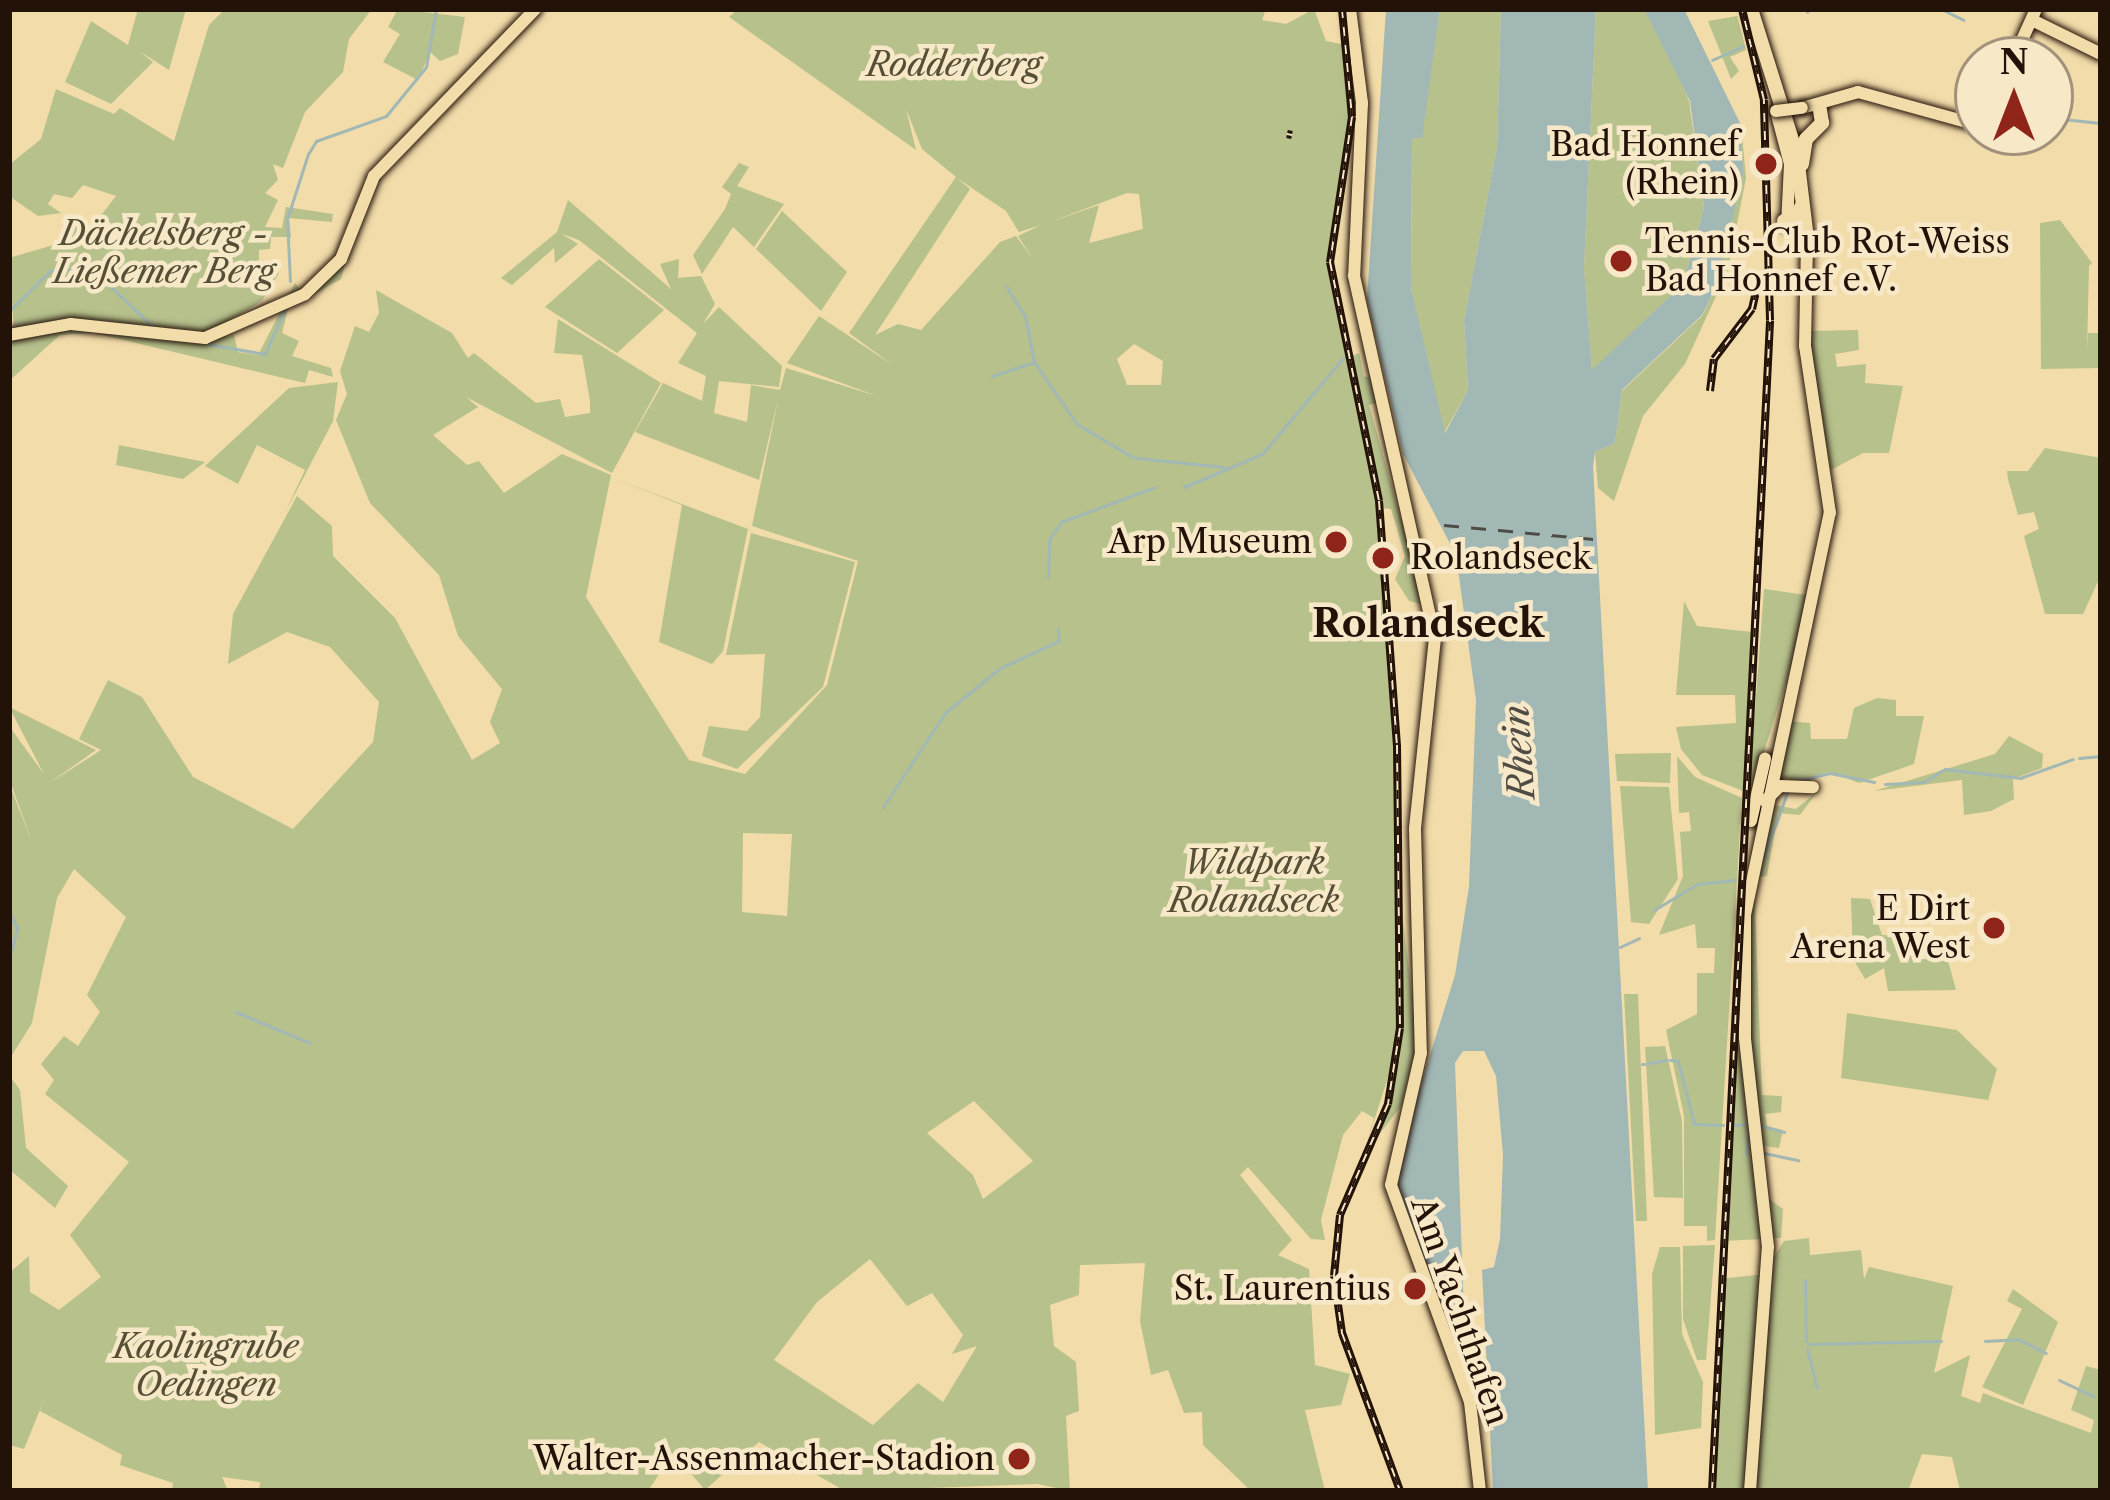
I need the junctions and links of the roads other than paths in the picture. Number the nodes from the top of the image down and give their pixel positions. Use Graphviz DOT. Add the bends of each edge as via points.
graph roads {
  1 [pos="535,9"];
  2 [pos="1350,9"];
  3 [pos="1751,9"];
  4 [pos="2034,14"];
  5 [pos="2101,54"];
  6 [pos="1857,82"];
  7 [pos="1866,95"];
  8 [pos="1778,107"];
  9 [pos="1813,108"];
  10 [pos="1954,119"];
  11 [pos="1791,149"];
  12 [pos="1802,175"];
  13 [pos="1786,227"];
  14 [pos="1806,247"];
  15 [pos="9,335"];
  16 [pos="1786,708"];
  17 [pos="1773,759"];
  18 [pos="1761,807"];
  19 [pos="1747,897"];
  20 [pos="1480,1491"];
  21 [pos="1750,1491"];
  1 -- 15 [label="main road" via="372,178 326,279 254,324 200,338 71,324"];
  2 -- 20 [label="main road, Am Yachthafen" via="1362,103 1353,267 1433,618 1415,829 1420,1059 1390,1185 1470,1402"];
  3 -- 8 [label="highway"];
  3 -- 8 [label="highway"];
  3 -- 11 [label="highway"];
  4 -- 5 [label="main road"];
  6 -- 7 [label="main road"];
  7 -- 9 [label="main road"];
  7 -- 10 [label="main road"];
  8 -- 9 [label="main road, bridge"];
  8 -- 9 [label="highway" via="1804,131 1818,126"];
  8 -- 11 [label="main road"];
  8 -- 12 [label="highway"];
  9 -- 12 [label="highway" via="1822,123 1805,141"];
  11 -- 13 [label="highway" via="1802,213"];
  11 -- 14 [label="highway"];
  12 -- 14 [label="highway"];
  13 -- 14 [label="main road"];
  14 -- 16 [label="main road" via="1805,346 1830,513"];
  16 -- 17 [label="main road"];
  16 -- 19 [label="main road" via="1760,775"];
  17 -- 18 [label="main road"];
  17 -- 18 [label="main road" via="1778,778 1813,787 1775,788"];
  18 -- 19 [label="main road"];
  19 -- 21 [label="main road" via="1744,1037 1768,1247"];
}
